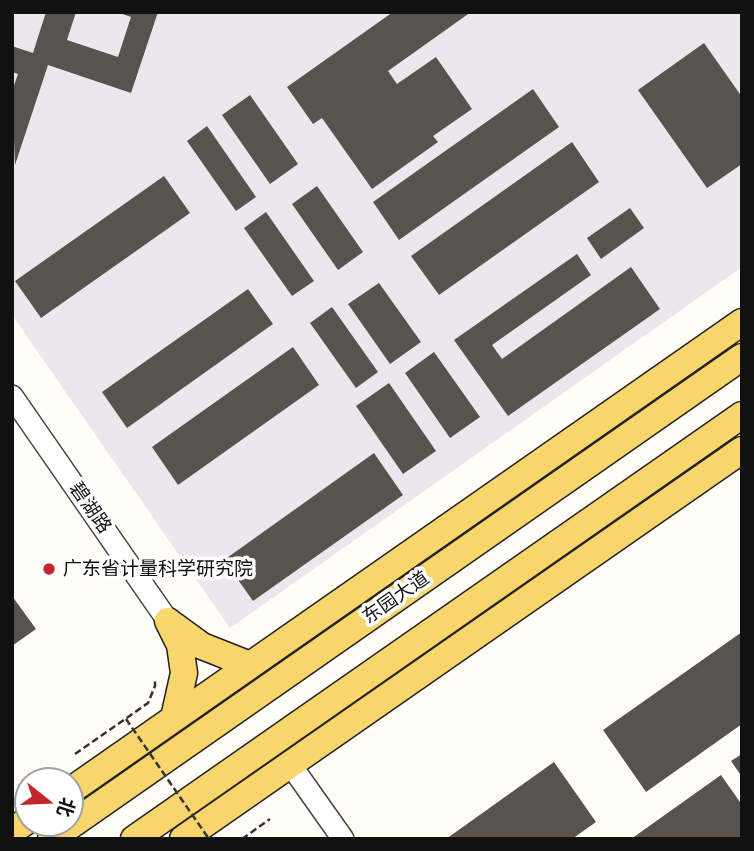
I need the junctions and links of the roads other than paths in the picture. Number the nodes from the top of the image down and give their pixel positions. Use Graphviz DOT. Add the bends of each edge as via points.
graph roads {
  1 [pos="742,323"];
  2 [pos="742,357"];
  3 [pos="12,396"];
  4 [pos="742,415"];
  5 [pos="563,447"];
  6 [pos="742,450"];
  7 [pos="514,516"];
  8 [pos="168,621"];
  9 [pos="250,665"];
  10 [pos="174,718"];
  11 [pos="290,764"];
  12 [pos="84,781"];
  13 [pos="51,839"];
  14 [pos="134,839"];
  15 [pos="183,839"];
  16 [pos="343,839"];
  1 -- 5 [label="main road"];
  2 -- 7 [label="main road, 东园大道"];
  3 -- 8 [label="street, 碧湖路"];
  4 -- 14 [label="main road"];
  5 -- 7 [label="main road"];
  5 -- 9 [label="main road"];
  6 -- 11 [label="main road"];
  7 -- 13 [label="main road, 东园大道"];
  8 -- 9 [label="main road" via="202,646"];
  8 -- 10 [label="main road" via="180,645 184,673"];
  9 -- 10 [label="main road"];
  10 -- 12 [label="main road"];
  11 -- 15 [label="main road"];
  11 -- 16 [label="street"];
}
